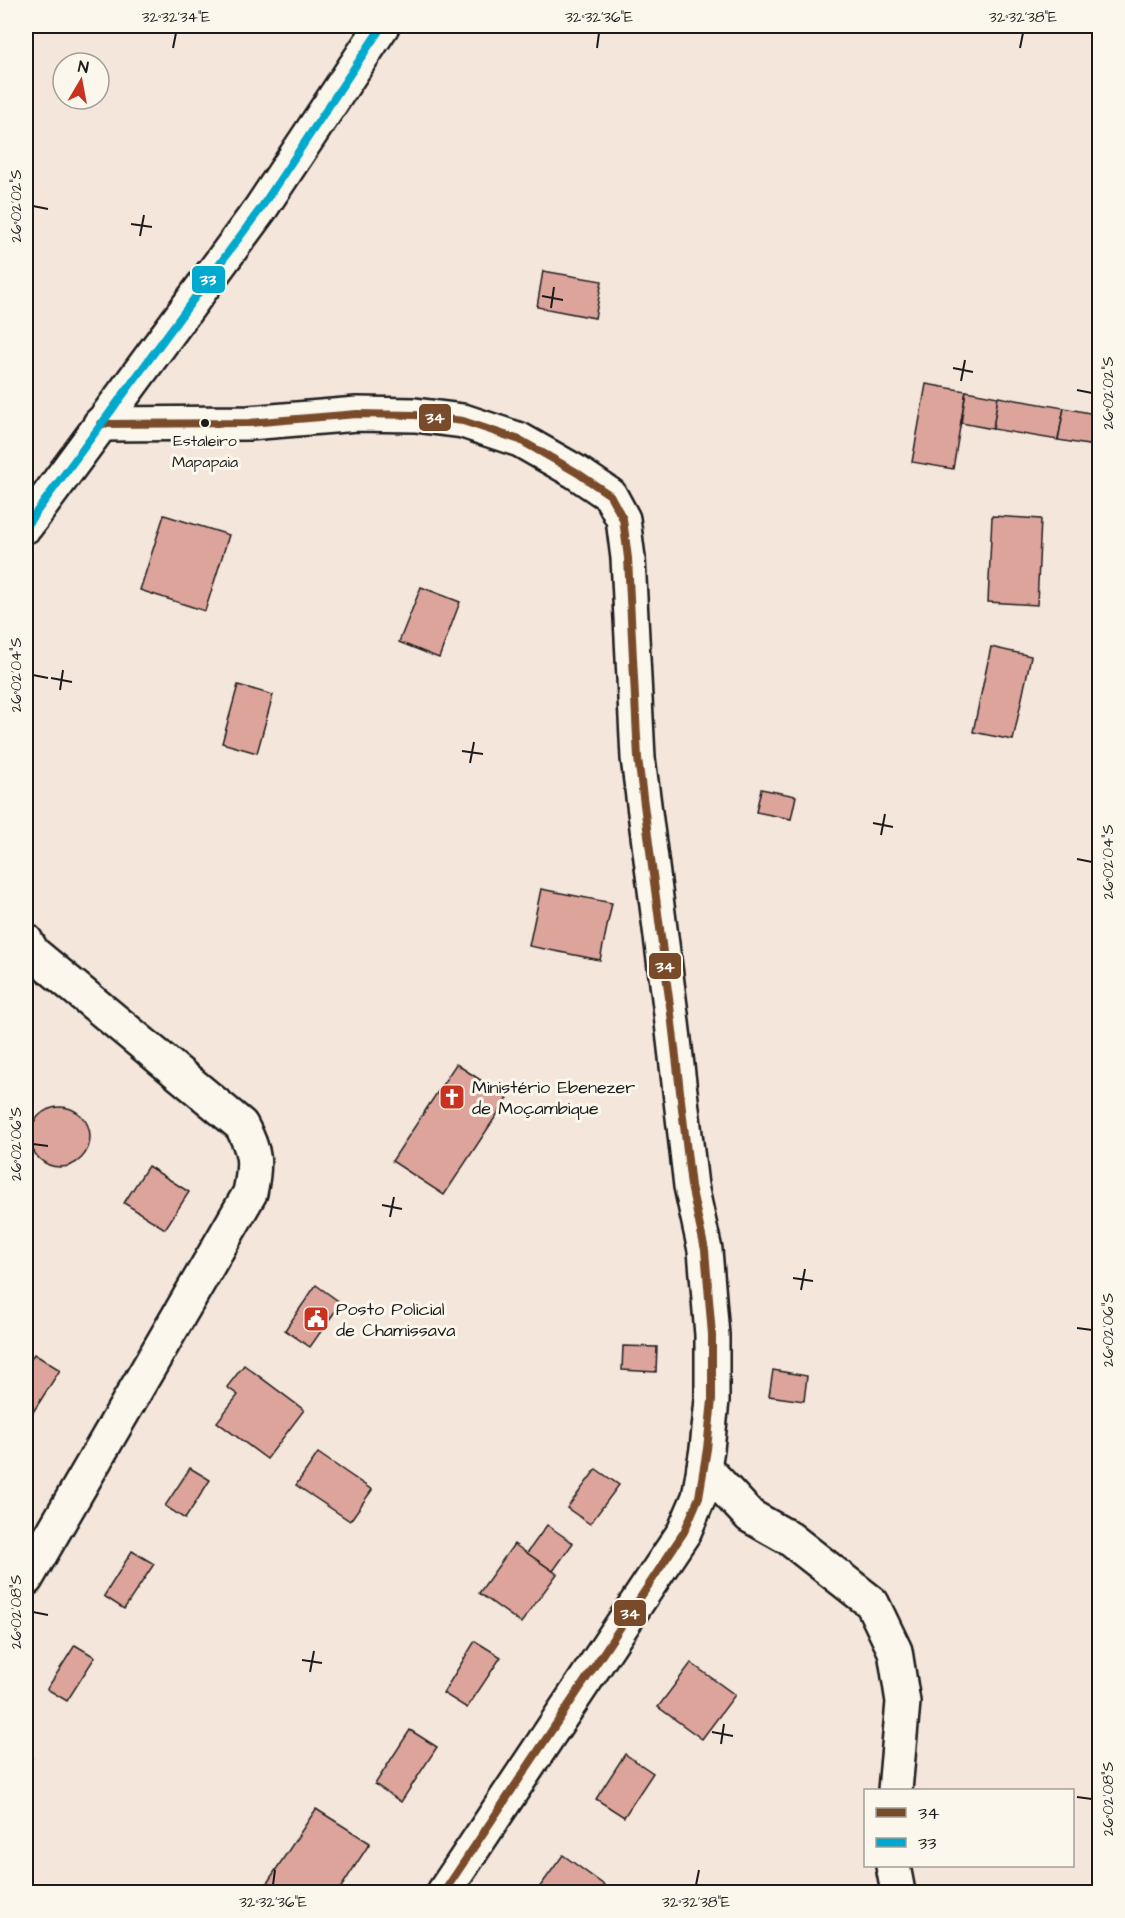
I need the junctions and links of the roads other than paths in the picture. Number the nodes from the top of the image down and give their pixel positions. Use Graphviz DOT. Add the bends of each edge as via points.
graph roads {
  1 [pos="382,26"];
  2 [pos="100,424"];
  3 [pos="26,526"];
  4 [pos="26,941"];
  5 [pos="704,1467"];
  6 [pos="26,1579"];
  7 [pos="895,1789"];
  8 [pos="893,1867"];
  9 [pos="444,1893"];
  10 [pos="898,1893"];
  1 -- 2 [label="street" via="261,208"];
  2 -- 3 [label="street"];
  2 -- 5 [label="street" via="249,423 357,414 463,421 520,440 610,495 623,519 628,558 638,758 691,1186 705,1250 712,1335 712,1400"];
  4 -- 6 [label="street" via="33,953 241,1125 253,1145 254,1174 250,1193"];
  5 -- 7 [label="street" via="750,1516 789,1538 872,1603 895,1651 903,1702"];
  5 -- 9 [label="street" via="699,1497 684,1532"];
  8 -- 10 [label="street"];
}
